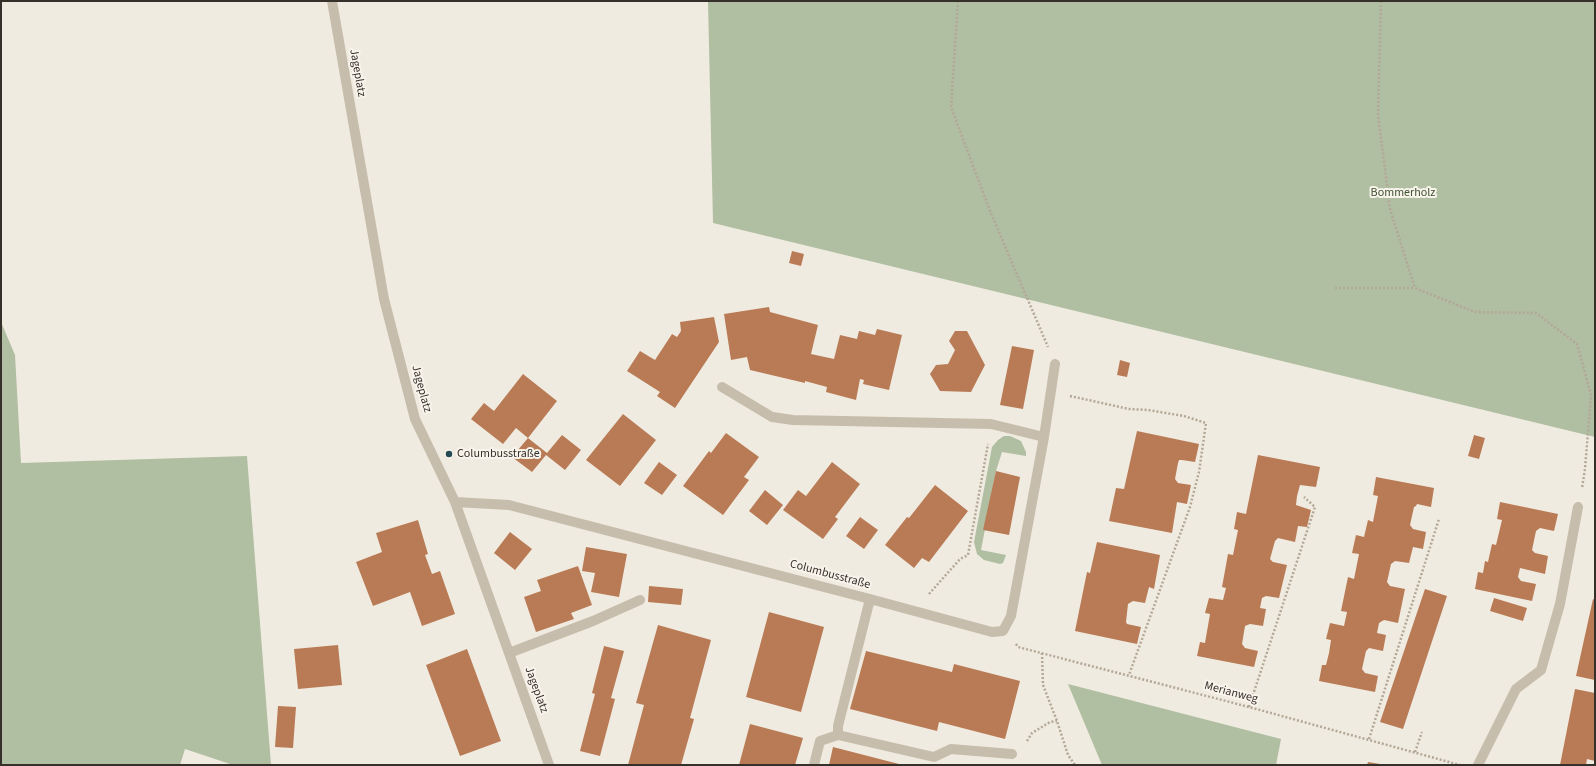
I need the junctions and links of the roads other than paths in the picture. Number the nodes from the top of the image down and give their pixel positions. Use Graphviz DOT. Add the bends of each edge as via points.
graph roads {
  1 [pos="332,1"];
  2 [pos="1056,364"];
  3 [pos="722,387"];
  4 [pos="1044,437"];
  5 [pos="455,502"];
  6 [pos="1578,507"];
  7 [pos="870,599"];
  8 [pos="640,600"];
  9 [pos="509,653"];
  10 [pos="838,735"];
  11 [pos="1012,754"];
  12 [pos="549,765"];
  13 [pos="814,765"];
  14 [pos="1478,765"];
  1 -- 5 [label="street, Jageplatz" via="384,299 415,419"];
  2 -- 4 [label="street"];
  3 -- 4 [label="street" via="772,417 793,420 991,424"];
  4 -- 7 [label="street, Columbusstraße" via="1011,616 1003,631 992,632"];
  5 -- 7 [label="street, Columbusstraße" via="509,505"];
  5 -- 9 [label="street, Jageplatz"];
  6 -- 14 [label="street" via="1560,604 1541,670 1516,689"];
  7 -- 10 [label="street" via="838,726"];
  8 -- 9 [label="street" via="593,622"];
  9 -- 12 [label="street, Jageplatz"];
  10 -- 11 [label="street" via="934,758 951,749"];
  10 -- 13 [label="street" via="820,741"];
}
